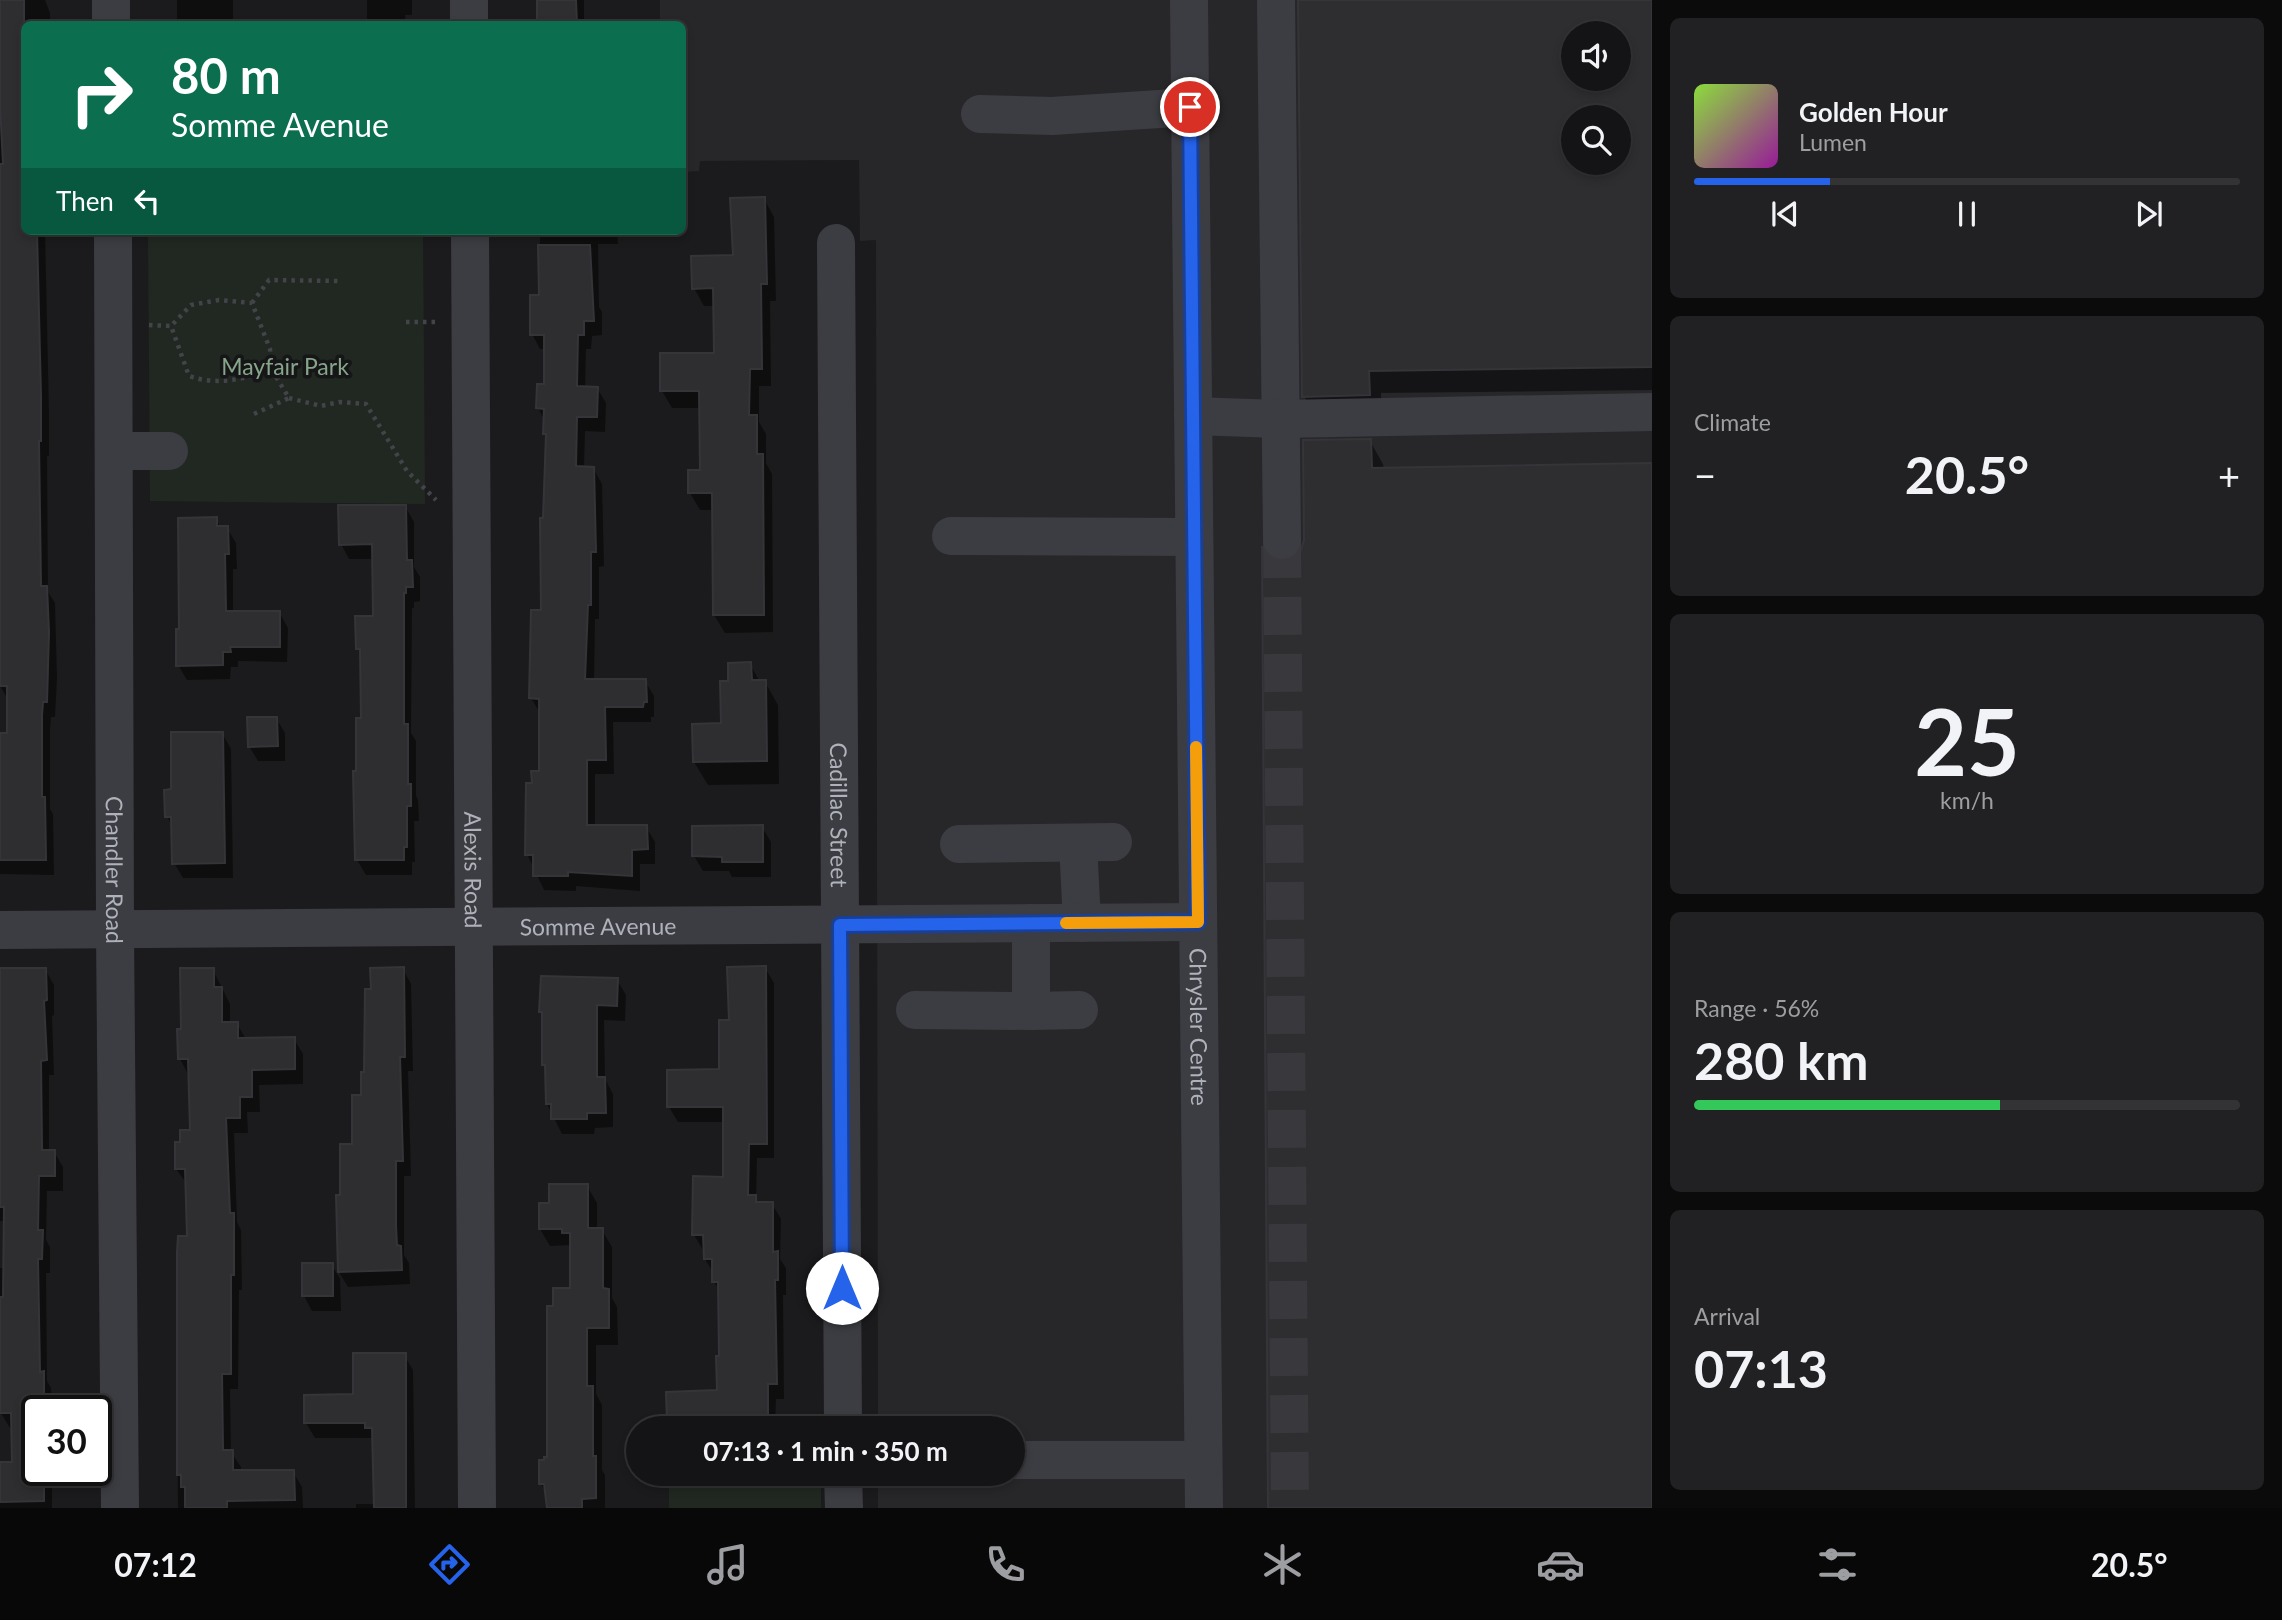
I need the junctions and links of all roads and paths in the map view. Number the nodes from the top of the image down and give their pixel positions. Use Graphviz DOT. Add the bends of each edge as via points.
graph roads {
  1 [pos="111,0"];
  2 [pos="469,0"];
  3 [pos="1189,0"];
  4 [pos="1276,0"];
  5 [pos="111,21"];
  6 [pos="469,21"];
  7 [pos="1190,107"];
  8 [pos="980,114"];
  9 [pos="113,235"];
  10 [pos="470,235"];
  11 [pos="836,243"];
  12 [pos="338,281"];
  13 [pos="252,303"];
  14 [pos="405,322"];
  15 [pos="435,322"];
  16 [pos="149,325"];
  17 [pos="171,326"];
  18 [pos="272,370"];
  19 [pos="289,398"];
  20 [pos="1652,412"];
  21 [pos="254,414"];
  22 [pos="1193,416"];
  23 [pos="1281,419"];
  24 [pos="114,451"];
  25 [pos="169,451"];
  26 [pos="436,500"];
  27 [pos="951,536"];
  28 [pos="1194,537"];
  29 [pos="1282,540"];
  30 [pos="959,844"];
  31 [pos="1198,922"];
  32 [pos="1031,923"];
  33 [pos="1082,923"];
  34 [pos="840,925"];
  35 [pos="474,927"];
  36 [pos="0,930"];
  37 [pos="115,930"];
  38 [pos="915,1010"];
  39 [pos="1079,1010"];
  40 [pos="1031,1011"];
  41 [pos="843,1416"];
  42 [pos="1025,1460"];
  43 [pos="1203,1460"];
  44 [pos="843,1486"];
  45 [pos="120,1508"];
  46 [pos="478,1508"];
  47 [pos="844,1508"];
  48 [pos="1204,1508"];
  1 -- 5 [label="street"];
  2 -- 6 [label="street"];
  3 -- 7 [label="street, Chrysler Centre"];
  4 -- 23 [label="street"];
  7 -- 8 [label="street" via="1052,116"];
  7 -- 22 [label="street, Chrysler Centre"];
  9 -- 24 [label="street, Chandler Road"];
  10 -- 35 [label="street, Alexis Road"];
  11 -- 34 [label="street, Cadillac Street"];
  12 -- 13 [label="path" via="269,280"];
  13 -- 17 [label="path" via="219,300 191,305"];
  13 -- 18 [label="path" via="270,349"];
  14 -- 15 [label="path"];
  16 -- 17 [label="path"];
  17 -- 18 [label="path" via="189,376 208,383"];
  18 -- 19 [label="path"];
  19 -- 21 [label="path"];
  19 -- 26 [label="path" via="321,406 366,404 407,471"];
  20 -- 23 [label="street"];
  22 -- 23 [label="street"];
  22 -- 28 [label="street, Chrysler Centre"];
  23 -- 29 [label="street"];
  24 -- 25 [label="street"];
  24 -- 37 [label="street, Chandler Road"];
  27 -- 28 [label="street"];
  28 -- 31 [label="street, Chrysler Centre"];
  30 -- 33 [label="street" via="1096,842"];
  31 -- 33 [label="street, Somme Avenue"];
  31 -- 43 [label="street, Chrysler Centre"];
  32 -- 33 [label="street, Somme Avenue"];
  32 -- 34 [label="street, Somme Avenue"];
  32 -- 40 [label="street"];
  34 -- 35 [label="street, Somme Avenue"];
  34 -- 41 [label="street, Cadillac Street"];
  35 -- 37 [label="street, Somme Avenue"];
  35 -- 46 [label="street, Alexis Road"];
  36 -- 37 [label="street, Somme Avenue"];
  37 -- 45 [label="street, Chandler Road"];
  38 -- 40 [label="street"];
  39 -- 40 [label="street"];
  42 -- 43 [label="street"];
  43 -- 48 [label="street, Chrysler Centre"];
  44 -- 47 [label="street"];
}
